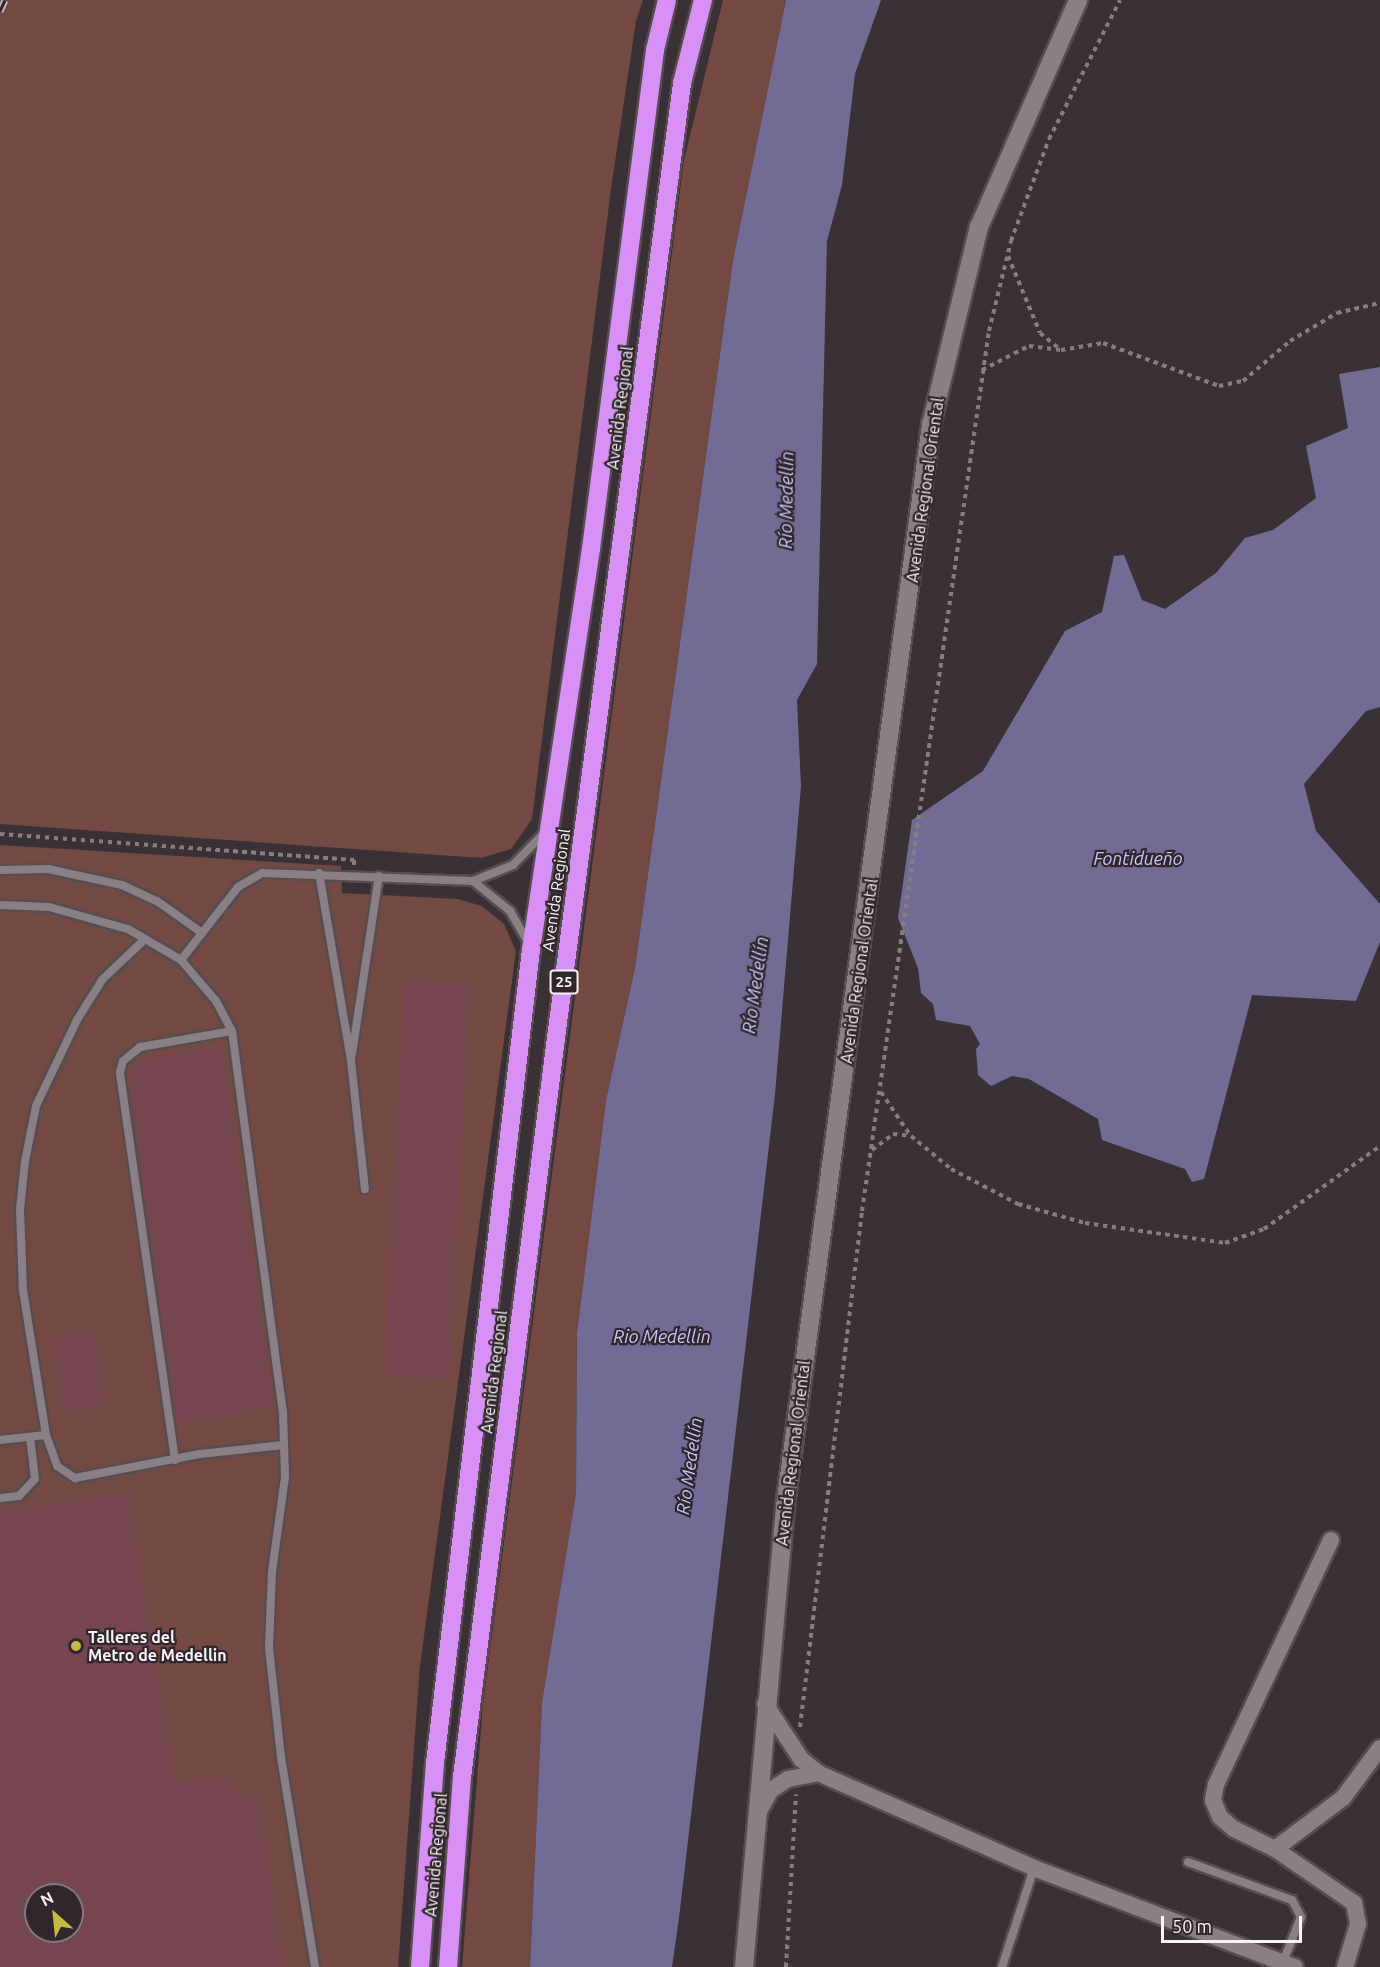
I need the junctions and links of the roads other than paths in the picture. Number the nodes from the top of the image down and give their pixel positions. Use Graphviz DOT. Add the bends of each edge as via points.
graph roads {
  1 [pos="667,0"];
  2 [pos="703,0"];
  3 [pos="1078,0"];
  4 [pos="547,829"];
  5 [pos="0,870"];
  6 [pos="319,873"];
  7 [pos="379,876"];
  8 [pos="473,881"];
  9 [pos="0,905"];
  10 [pos="202,933"];
  11 [pos="145,939"];
  12 [pos="531,950"];
  13 [pos="181,960"];
  14 [pos="232,1031"];
  15 [pos="351,1061"];
  16 [pos="365,1189"];
  17 [pos="46,1435"];
  18 [pos="30,1437"];
  19 [pos="0,1440"];
  20 [pos="284,1445"];
  21 [pos="175,1460"];
  22 [pos="0,1498"];
  23 [pos="1331,1540"];
  24 [pos="765,1704"];
  25 [pos="1380,1748"];
  26 [pos="818,1773"];
  27 [pos="756,1815"];
  28 [pos="1275,1849"];
  29 [pos="1188,1862"];
  30 [pos="1034,1868"];
  31 [pos="1289,1965"];
  32 [pos="315,1967"];
  33 [pos="420,1967"];
  34 [pos="448,1967"];
  35 [pos="744,1967"];
  36 [pos="1002,1967"];
  37 [pos="1345,1967"];
  1 -- 4 [label="highway, Avenida Regional / 25" via="656,50 591,549"];
  2 -- 34 [label="highway, Avenida Regional / 25" via="682,83 556,1038 462,1778"];
  3 -- 24 [label="main road, Avenida Regional Oriental" via="980,227 931,425 787,1494"];
  4 -- 8 [label="lane" via="513,866"];
  4 -- 12 [label="highway, Avenida Regional / 25"];
  5 -- 10 [label="lane" via="48,869 122,885 157,902"];
  6 -- 7 [label="lane"];
  6 -- 10 [label="lane" via="262,873 238,887"];
  6 -- 15 [label="lane"];
  7 -- 8 [label="lane"];
  7 -- 15 [label="lane"];
  8 -- 12 [label="lane" via="510,911"];
  9 -- 11 [label="lane" via="90,915"];
  10 -- 13 [label="lane"];
  11 -- 13 [label="lane"];
  11 -- 17 [label="lane" via="102,980 77,1020 36,1106 25,1161 20,1209 23,1290"];
  12 -- 33 [label="highway, Avenida Regional / 25" via="435,1763"];
  13 -- 14 [label="lane" via="216,1001"];
  14 -- 20 [label="lane"];
  14 -- 21 [label="lane" via="140,1047 123,1061 120,1072"];
  15 -- 16 [label="lane"];
  17 -- 18 [label="lane"];
  17 -- 21 [label="lane" via="57,1466 75,1478"];
  18 -- 19 [label="lane"];
  18 -- 22 [label="lane" via="35,1479 19,1496"];
  20 -- 21 [label="lane"];
  20 -- 32 [label="lane" via="269,1648 281,1757"];
  23 -- 28 [label="street" via="1216,1784 1213,1800 1220,1817"];
  24 -- 26 [label="street" via="797,1754"];
  24 -- 27 [label="main road, Avenida Regional Oriental"];
  25 -- 28 [label="street" via="1343,1798"];
  26 -- 27 [label="street" via="797,1777 771,1790"];
  26 -- 30 [label="street"];
  27 -- 35 [label="main road, Avenida Regional Oriental"];
  28 -- 37 [label="street" via="1354,1903 1358,1924"];
  29 -- 31 [label="lane" via="1292,1900 1301,1917"];
  30 -- 31 [label="street"];
  30 -- 36 [label="lane"];
}
